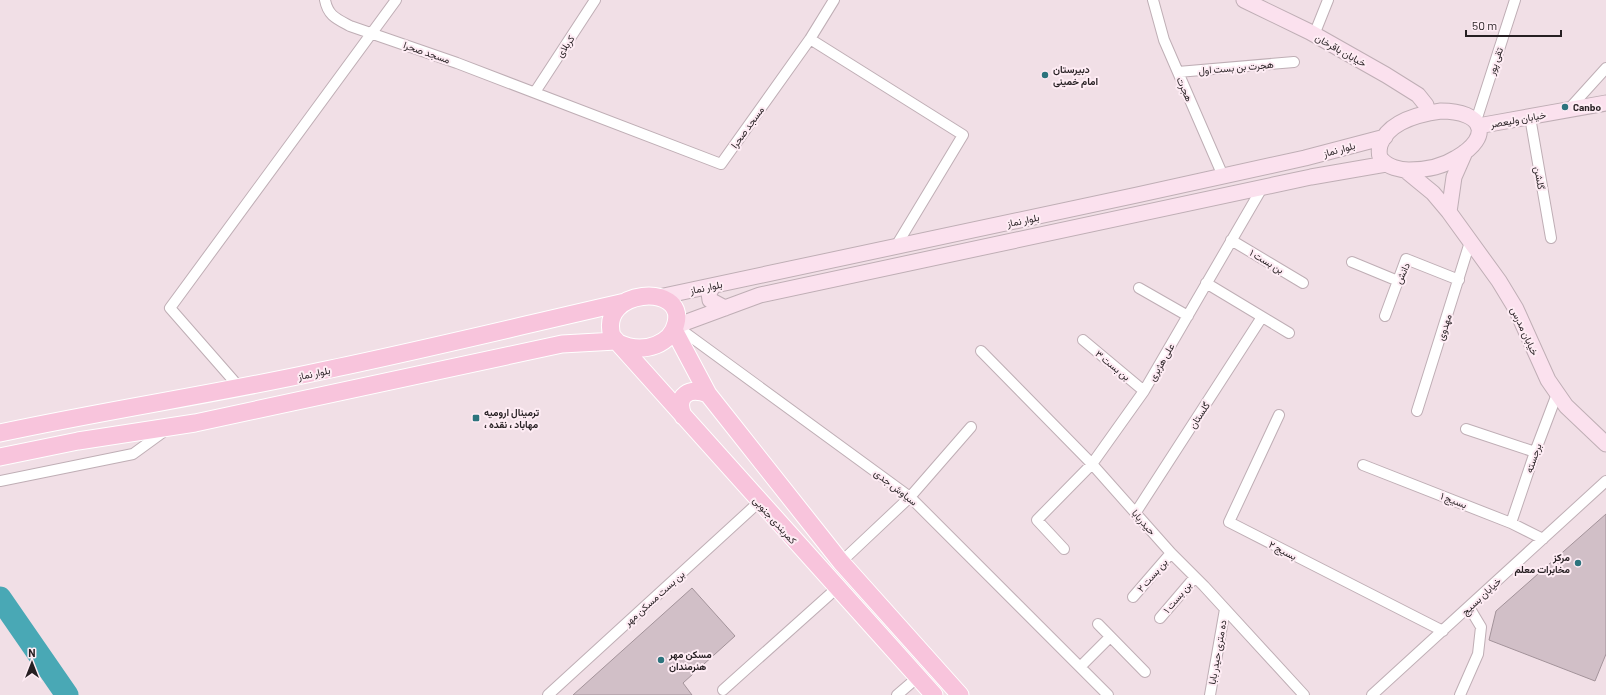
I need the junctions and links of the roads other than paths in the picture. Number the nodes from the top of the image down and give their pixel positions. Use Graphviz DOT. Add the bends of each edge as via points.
graph roads {
  1 [pos="325,0"];
  2 [pos="396,0"];
  3 [pos="595,0"];
  4 [pos="834,0"];
  5 [pos="1153,0"];
  6 [pos="1244,0"];
  7 [pos="1328,0"];
  8 [pos="1515,0"];
  9 [pos="371,33"];
  10 [pos="1314,35"];
  11 [pos="810,39"];
  12 [pos="1294,62"];
  13 [pos="1606,68"];
  14 [pos="1178,72"];
  15 [pos="535,92"];
  16 [pos="1606,103"];
  17 [pos="1568,110"];
  18 [pos="1428,113"];
  19 [pos="1530,117"];
  20 [pos="1477,124"];
  21 [pos="1385,137"];
  22 [pos="1331,151"];
  23 [pos="1465,152"];
  24 [pos="1386,164"];
  25 [pos="1405,170"];
  26 [pos="1340,172"];
  27 [pos="1223,176"];
  28 [pos="1262,188"];
  29 [pos="1449,212"];
  30 [pos="1551,238"];
  31 [pos="1231,240"];
  32 [pos="1470,242"];
  33 [pos="896,246"];
  34 [pos="1352,262"];
  35 [pos="1459,280"];
  36 [pos="1398,281"];
  37 [pos="1303,283"];
  38 [pos="1206,284"];
  39 [pos="713,286"];
  40 [pos="1139,288"];
  41 [pos="659,297"];
  42 [pos="625,302"];
  43 [pos="725,308"];
  44 [pos="1188,316"];
  45 [pos="1385,316"];
  46 [pos="1262,317"];
  47 [pos="557,318"];
  48 [pos="675,328"];
  49 [pos="1289,333"];
  50 [pos="1083,340"];
  51 [pos="617,342"];
  52 [pos="562,344"];
  53 [pos="981,351"];
  54 [pos="240,388"];
  55 [pos="1144,391"];
  56 [pos="708,394"];
  57 [pos="1557,394"];
  58 [pos="150,404"];
  59 [pos="1417,411"];
  60 [pos="1279,415"];
  61 [pos="683,416"];
  62 [pos="171,426"];
  63 [pos="971,427"];
  64 [pos="154,429"];
  65 [pos="1466,429"];
  66 [pos="0,433"];
  67 [pos="1606,444"];
  68 [pos="1534,452"];
  69 [pos="0,457"];
  70 [pos="1092,464"];
  71 [pos="1363,465"];
  72 [pos="0,481"];
  73 [pos="1606,481"];
  74 [pos="910,496"];
  75 [pos="759,502"];
  76 [pos="1136,512"];
  77 [pos="1511,523"];
  78 [pos="1543,539"];
  79 [pos="1064,549"];
  80 [pos="1171,553"];
  81 [pos="841,562"];
  82 [pos="1194,577"];
  83 [pos="837,588"];
  84 [pos="1133,597"];
  85 [pos="1469,607"];
  86 [pos="1225,608"];
  87 [pos="1160,618"];
  88 [pos="1098,624"];
  89 [pos="1443,631"];
  90 [pos="1110,637"];
  91 [pos="1080,667"];
  92 [pos="1145,672"];
  93 [pos="918,677"];
  94 [pos="723,690"];
  95 [pos="548,695"];
  96 [pos="897,695"];
  97 [pos="934,695"];
  98 [pos="960,695"];
  99 [pos="1108,695"];
  100 [pos="1210,695"];
  101 [pos="1304,695"];
  102 [pos="1372,695"];
  103 [pos="1460,695"];
  1 -- 9 [label="street, مسجد صحرا" via="327,9 335,18"];
  2 -- 9 [label="street"];
  3 -- 15 [label="street, کربلای"];
  4 -- 11 [label="street"];
  5 -- 14 [label="street, هجرت" via="1164,40"];
  6 -- 10 [label="main road, خیابان باقرخان"];
  7 -- 10 [label="street"];
  8 -- 20 [label="street, تقی پور"];
  9 -- 15 [label="street, مسجد صحرا"];
  9 -- 54 [label="street" via="170,308"];
  10 -- 18 [label="main road, خیابان باقرخان" via="1418,95 1426,104"];
  11 -- 15 [label="street, مسجد صحرا" via="721,164"];
  11 -- 33 [label="street" via="963,135"];
  12 -- 14 [label="street, هجرت بن بست اول"];
  13 -- 17 [label="street"];
  14 -- 27 [label="street, هجرت"];
  16 -- 17 [label="main road, خیابان ولیعصر"];
  17 -- 19 [label="main road, خیابان ولیعصر"];
  18 -- 20 [label="main road" via="1463,113 1472,117"];
  18 -- 21 [label="main road" via="1403,122"];
  19 -- 20 [label="main road, خیابان ولیعصر"];
  19 -- 30 [label="street, گلشن"];
  20 -- 23 [label="main road" via="1477,137"];
  21 -- 22 [label="main road, بلوار نماز"];
  21 -- 24 [label="main road" via="1380,144 1379,152 1380,159"];
  22 -- 26 [label="main road" via="1344,157 1346,164"];
  22 -- 27 [label="main road, بلوار نماز"];
  23 -- 25 [label="main road" via="1430,168"];
  23 -- 29 [label="main road" via="1454,176"];
  24 -- 25 [label="main road"];
  24 -- 26 [label="main road, بلوار نماز"];
  25 -- 29 [label="main road, خیابان مدرس" via="1433,193"];
  26 -- 28 [label="main road, بلوار نماز"];
  27 -- 33 [label="main road, بلوار نماز"];
  28 -- 31 [label="street, علی هژبری"];
  28 -- 43 [label="main road, بلوار نماز" via="760,295"];
  29 -- 32 [label="main road, خیابان مدرس"];
  31 -- 37 [label="street, بن بست ۱"];
  31 -- 38 [label="street, علی هژبری"];
  32 -- 35 [label="street, مهدوی"];
  32 -- 57 [label="main road, خیابان مدرس" via="1516,309 1548,380"];
  33 -- 39 [label="main road, بلوار نماز"];
  34 -- 36 [label="street"];
  35 -- 36 [label="street, دانش" via="1406,259"];
  35 -- 59 [label="street, مهدوی"];
  36 -- 45 [label="street, دانش"];
  38 -- 44 [label="street, علی هژبری"];
  38 -- 46 [label="street"];
  39 -- 41 [label="main road, بلوار نماز"];
  39 -- 43 [label="main road" via="709,293 710,300"];
  40 -- 44 [label="street"];
  41 -- 42 [label="main road" via="648,295"];
  41 -- 48 [label="main road" via="668,301 675,309 678,317"];
  42 -- 47 [label="main road, بلوار نماز"];
  42 -- 51 [label="main road" via="611,317 609,327"];
  43 -- 48 [label="main road, بلوار نماز"];
  44 -- 55 [label="street, علی هژبری"];
  46 -- 49 [label="street"];
  46 -- 76 [label="street, گلستان"];
  47 -- 52 [label="main road" via="566,324 569,330 567,339"];
  47 -- 54 [label="main road, بلوار نماز"];
  48 -- 51 [label="main road" via="662,343 650,347 627,348"];
  48 -- 56 [label="main road"];
  48 -- 74 [label="street, سیاوش جدی"];
  50 -- 55 [label="street, بن بست ۳"];
  51 -- 52 [label="main road"];
  51 -- 61 [label="main road, کمربندی جنوبی"];
  52 -- 62 [label="main road" via="335,394"];
  53 -- 70 [label="street, حیدربابا"];
  54 -- 58 [label="main road, بلوار نماز"];
  55 -- 70 [label="street, علی هژبری"];
  56 -- 61 [label="main road" via="698,390 689,392 682,398 680,407"];
  56 -- 81 [label="main road"];
  57 -- 67 [label="main road, خیابان مدرس"];
  57 -- 68 [label="street, برجسته"];
  58 -- 64 [label="main road"];
  58 -- 66 [label="main road, بلوار نماز"];
  60 -- 89 [label="street, بسیج ۲" via="1229,522"];
  61 -- 75 [label="main road, کمربندی جنوبی"];
  62 -- 64 [label="main road"];
  62 -- 72 [label="street" via="133,454"];
  63 -- 74 [label="street"];
  64 -- 69 [label="main road"];
  65 -- 68 [label="street"];
  68 -- 77 [label="street, برجسته"];
  70 -- 76 [label="street, حیدربابا"];
  70 -- 79 [label="street, علی هژبری" via="1037,520"];
  71 -- 77 [label="street, بسیج ۱"];
  73 -- 78 [label="street, خیابان بسیج"];
  74 -- 81 [label="street"];
  74 -- 91 [label="street, سیاوش جدی"];
  75 -- 83 [label="main road, کمربندی جنوبی"];
  75 -- 95 [label="street, بن بست مسکن مهر"];
  76 -- 80 [label="street, حیدربابا"];
  77 -- 78 [label="street, بسیج ۱"];
  78 -- 85 [label="street, خیابان بسیج"];
  80 -- 82 [label="street, حیدربابا"];
  80 -- 84 [label="street, بن بست ۲"];
  81 -- 98 [label="main road"];
  82 -- 86 [label="street, حیدربابا"];
  82 -- 87 [label="street, بن بست ۱"];
  83 -- 93 [label="main road, کمربندی جنوبی"];
  83 -- 94 [label="street"];
  85 -- 89 [label="street, خیابان بسیج"];
  85 -- 103 [label="street" via="1481,627 1478,654"];
  86 -- 100 [label="street, ده متری حیدر بابا"];
  86 -- 101 [label="street, حیدربابا"];
  88 -- 90 [label="street"];
  89 -- 102 [label="street, خیابان بسیج"];
  90 -- 91 [label="street"];
  90 -- 92 [label="street"];
  91 -- 99 [label="street, سیاوش جدی"];
  93 -- 96 [label="street"];
  93 -- 97 [label="main road, کمربندی جنوبی"];
}
